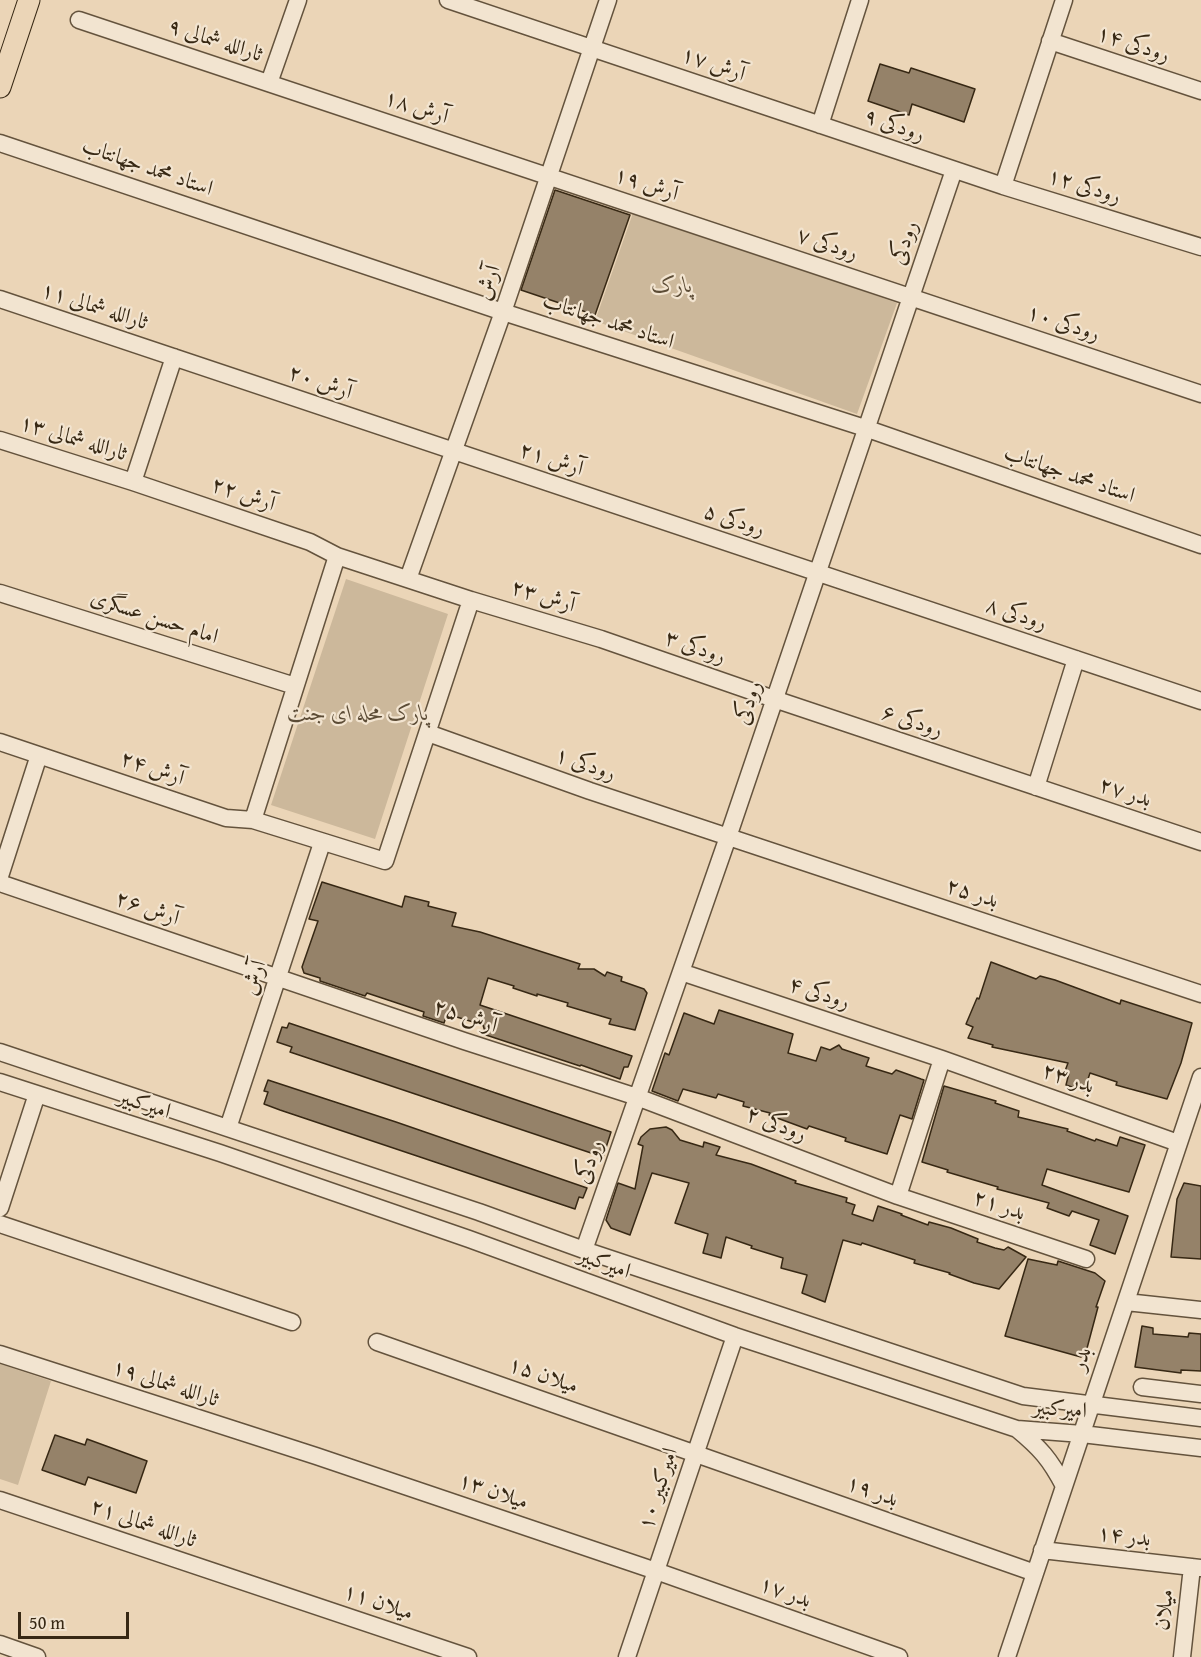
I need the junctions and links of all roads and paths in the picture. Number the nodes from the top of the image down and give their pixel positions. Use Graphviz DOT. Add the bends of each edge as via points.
graph roads {
  1 [pos="29,0"];
  2 [pos="298,0"];
  3 [pos="448,0"];
  4 [pos="608,0"];
  5 [pos="860,0"];
  6 [pos="1064,0"];
  7 [pos="80,20"];
  8 [pos="1050,41"];
  9 [pos="592,48"];
  10 [pos="269,83"];
  11 [pos="0,87"];
  12 [pos="1201,91"];
  13 [pos="820,125"];
  14 [pos="0,143"];
  15 [pos="954,170"];
  16 [pos="549,176"];
  17 [pos="1004,186"];
  18 [pos="729,236"];
  19 [pos="1201,247"];
  20 [pos="910,297"];
  21 [pos="0,299"];
  22 [pos="503,312"];
  23 [pos="174,357"];
  24 [pos="1201,394"];
  25 [pos="865,428"];
  26 [pos="0,440"];
  27 [pos="452,451"];
  28 [pos="133,482"];
  29 [pos="636,512"];
  30 [pos="1201,545"];
  31 [pos="337,556"];
  32 [pos="817,572"];
  33 [pos="408,579"];
  34 [pos="0,593"];
  35 [pos="471,600"];
  36 [pos="601,639"];
  37 [pos="1076,659"];
  38 [pos="295,686"];
  39 [pos="774,699"];
  40 [pos="1201,701"];
  41 [pos="428,733"];
  42 [pos="0,742"];
  43 [pos="39,755"];
  44 [pos="1036,787"];
  45 [pos="253,820"];
  46 [pos="728,837"];
  47 [pos="1201,842"];
  48 [pos="322,843"];
  49 [pos="0,876"];
  50 [pos="0,883"];
  51 [pos="681,972"];
  52 [pos="279,978"];
  53 [pos="1201,994"];
  54 [pos="0,1052"];
  55 [pos="942,1059"];
  56 [pos="1201,1077"];
  57 [pos="0,1082"];
  58 [pos="38,1094"];
  59 [pos="637,1097"];
  60 [pos="228,1128"];
  61 [pos="1178,1143"];
  62 [pos="898,1196"];
  63 [pos="0,1208"];
  64 [pos="479,1212"];
  65 [pos="0,1224"];
  66 [pos="469,1239"];
  67 [pos="584,1250"];
  68 [pos="1086,1259"];
  69 [pos="1126,1302"];
  70 [pos="1201,1310"];
  71 [pos="292,1322"];
  72 [pos="735,1336"];
  73 [pos="377,1342"];
  74 [pos="0,1354"];
  75 [pos="1142,1387"];
  76 [pos="1201,1394"];
  77 [pos="1090,1403"];
  78 [pos="1201,1418"];
  79 [pos="1017,1429"];
  80 [pos="1082,1434"];
  81 [pos="1201,1448"];
  82 [pos="695,1453"];
  83 [pos="316,1456"];
  84 [pos="1064,1486"];
  85 [pos="0,1500"];
  86 [pos="1042,1550"];
  87 [pos="1197,1568"];
  88 [pos="656,1571"];
  89 [pos="1035,1573"];
  90 [pos="272,1591"];
  91 [pos="0,1644"];
  92 [pos="38,1657"];
  93 [pos="468,1657"];
  94 [pos="627,1657"];
  95 [pos="899,1657"];
  96 [pos="1007,1657"];
  97 [pos="1182,1657"];
  1 -- 11 [label="main road"];
  2 -- 10 [label="street"];
  3 -- 9 [label="street, آرش ۱۷"];
  4 -- 9 [label="street, آرش"];
  5 -- 13 [label="street"];
  6 -- 8 [label="street"];
  7 -- 10 [label="street, ثارالله شمالی ۹"];
  8 -- 12 [label="street, رودکی ۱۴"];
  8 -- 17 [label="street"];
  9 -- 13 [label="street, آرش ۱۷"];
  9 -- 16 [label="street, آرش"];
  10 -- 16 [label="street, آرش ۱۸"];
  13 -- 15 [label="street, رودکی ۹"];
  14 -- 22 [label="street, استاد محمد جهانتاب"];
  15 -- 17 [label="street, رودکی ۱۲"];
  15 -- 20 [label="street, رودکی"];
  16 -- 18 [label="street, آرش ۱۹"];
  16 -- 22 [label="street, آرش"];
  17 -- 19 [label="street, رودکی ۱۲"];
  18 -- 20 [label="street, رودکی ۷"];
  20 -- 24 [label="street, رودکی ۱۰"];
  20 -- 25 [label="street, رودکی"];
  21 -- 23 [label="street, ثارالله شمالی ۱۱"];
  22 -- 25 [label="street, استاد محمد جهانتاب"];
  22 -- 27 [label="street, آرش"];
  23 -- 27 [label="street, آرش ۲۰"];
  23 -- 28 [label="street"];
  25 -- 30 [label="street, استاد محمد جهانتاب"];
  25 -- 32 [label="street, رودکی"];
  26 -- 28 [label="street, ثارالله شمالی ۱۳"];
  27 -- 29 [label="street, آرش ۲۱"];
  27 -- 33 [label="street, آرش"];
  28 -- 31 [label="street, آرش ۲۲" via="310,542"];
  29 -- 32 [label="street, رودکی ۵"];
  31 -- 33 [label="street, آرش ۲۲"];
  31 -- 38 [label="street"];
  32 -- 37 [label="street, رودکی ۸"];
  32 -- 39 [label="street, رودکی"];
  33 -- 35 [label="street, آرش ۲۳"];
  34 -- 38 [label="street, امام حسن عسگری"];
  35 -- 36 [label="street, آرش ۲۳"];
  35 -- 41 [label="street"];
  36 -- 39 [label="street, رودکی ۳"];
  37 -- 40 [label="street, رودکی ۸"];
  37 -- 44 [label="street"];
  38 -- 45 [label="street"];
  39 -- 44 [label="street, رودکی ۶"];
  39 -- 46 [label="street, رودکی"];
  41 -- 46 [label="street, رودکی ۱"];
  41 -- 48 [label="street, آرش ۲۴" via="385,861"];
  42 -- 43 [label="street, آرش ۲۴"];
  43 -- 45 [label="street, آرش ۲۴" via="226,818"];
  43 -- 49 [label="street"];
  44 -- 47 [label="street, بدر ۲۷"];
  45 -- 48 [label="street, آرش ۲۴"];
  46 -- 51 [label="street, رودکی"];
  46 -- 53 [label="street, بدر ۲۵"];
  48 -- 52 [label="street, آرش"];
  50 -- 52 [label="street, آرش ۲۶"];
  51 -- 55 [label="street, رودکی ۴"];
  51 -- 59 [label="street, رودکی"];
  52 -- 59 [label="street, آرش ۲۵"];
  52 -- 60 [label="street, آرش"];
  54 -- 60 [label="street, امیرکبیر"];
  55 -- 61 [label="street, بدر ۲۳"];
  55 -- 62 [label="street"];
  56 -- 61 [label="street, بدر"];
  57 -- 58 [label="street, امیرکبیر"];
  58 -- 63 [label="street"];
  58 -- 66 [label="street, امیرکبیر"];
  59 -- 62 [label="street, رودکی ۲"];
  59 -- 67 [label="street, رودکی"];
  60 -- 64 [label="street, امیرکبیر"];
  61 -- 69 [label="street, بدر"];
  62 -- 68 [label="street, بدر ۲۱"];
  64 -- 66 [label="street"];
  64 -- 67 [label="street, امیرکبیر"];
  65 -- 71 [label="street"];
  66 -- 72 [label="street, امیرکبیر"];
  67 -- 77 [label="street, امیرکبیر" via="1023,1396"];
  69 -- 70 [label="street"];
  69 -- 77 [label="street, بدر"];
  72 -- 79 [label="street, امیرکبیر"];
  72 -- 82 [label="street, امیرکبیر ۱۰"];
  73 -- 82 [label="street, میلان ۱۵"];
  74 -- 83 [label="street, ثارالله شمالی ۱۹"];
  75 -- 76 [label="street"];
  77 -- 78 [label="street, امیرکبیر"];
  77 -- 80 [label="street, بدر"];
  79 -- 80 [label="street, امیرکبیر"];
  79 -- 84 [label="street" via="1039,1447"];
  80 -- 81 [label="street, امیرکبیر"];
  80 -- 84 [label="street, بدر"];
  82 -- 88 [label="street, امیرکبیر ۱۰"];
  82 -- 89 [label="street, بدر ۱۹"];
  83 -- 88 [label="street, میلان ۱۳"];
  84 -- 86 [label="street, بدر"];
  85 -- 90 [label="street, ثارالله شمالی ۲۱"];
  86 -- 87 [label="street, بدر ۱۴"];
  86 -- 89 [label="street, بدر"];
  87 -- 97 [label="street, میلان"];
  88 -- 94 [label="street, امیرکبیر ۱۰"];
  88 -- 95 [label="street, بدر ۱۷"];
  89 -- 96 [label="street, بدر"];
  90 -- 93 [label="street, میلان ۱۱"];
  91 -- 92 [label="street"];
}
